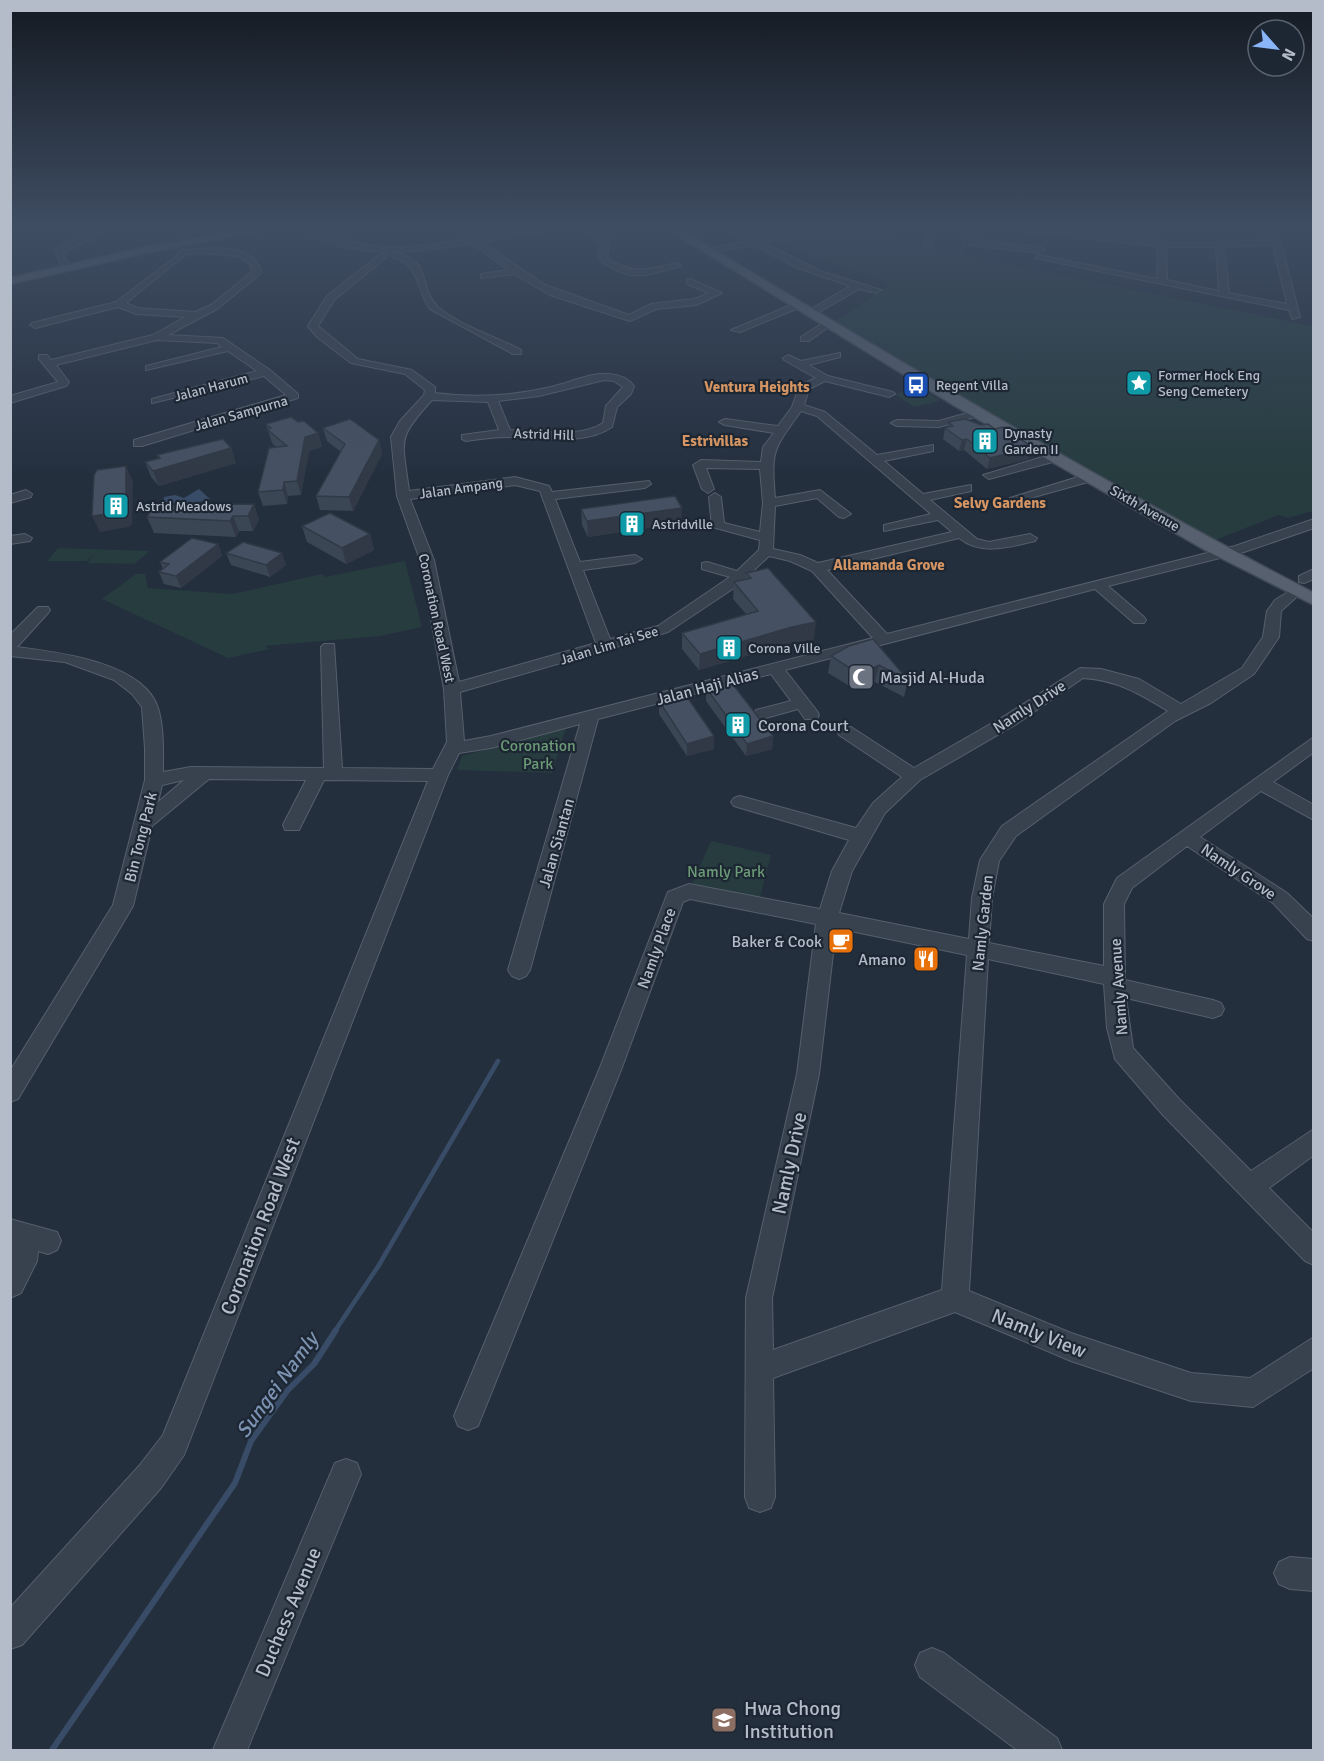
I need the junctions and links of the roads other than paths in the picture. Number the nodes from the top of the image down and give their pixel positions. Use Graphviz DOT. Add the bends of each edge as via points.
graph roads {
  1 [pos="90,311"];
  2 [pos="139,311"];
  3 [pos="204,311"];
  4 [pos="322,311"];
  5 [pos="440,311"];
  6 [pos="610,311"];
  7 [pos="644,311"];
  8 [pos="783,311"];
  9 [pos="808,311"];
  10 [pos="814,311"];
  11 [pos="811,313"];
  12 [pos="196,315"];
  13 [pos="829,323"];
  14 [pos="35,325"];
  15 [pos="736,330"];
  16 [pos="157,338"];
  17 [pos="805,339"];
  18 [pos="232,347"];
  19 [pos="517,352"];
  20 [pos="40,354"];
  21 [pos="836,355"];
  22 [pos="788,358"];
  23 [pos="49,364"];
  24 [pos="801,364"];
  25 [pos="150,368"];
  26 [pos="266,372"];
  27 [pos="824,378"];
  28 [pos="883,379"];
  29 [pos="854,386"];
  30 [pos="889,394"];
  31 [pos="429,396"];
  32 [pos="490,397"];
  33 [pos="10,400"];
  34 [pos="156,401"];
  35 [pos="798,407"];
  36 [pos="978,413"];
  37 [pos="725,422"];
  38 [pos="897,423"];
  39 [pos="780,430"];
  40 [pos="506,433"];
  41 [pos="466,437"];
  42 [pos="138,443"];
  43 [pos="929,448"];
  44 [pos="1056,457"];
  45 [pos="874,459"];
  46 [pos="766,466"];
  47 [pos="989,475"];
  48 [pos="1091,477"];
  49 [pos="645,484"];
  50 [pos="967,488"];
  51 [pos="26,494"];
  52 [pos="403,496"];
  53 [pos="549,496"];
  54 [pos="1016,498"];
  55 [pos="10,499"];
  56 [pos="919,499"];
  57 [pos="769,503"];
  58 [pos="844,514"];
  59 [pos="940,516"];
  60 [pos="1314,523"];
  61 [pos="889,528"];
  62 [pos="960,534"];
  63 [pos="25,538"];
  64 [pos="1030,538"];
  65 [pos="10,540"];
  66 [pos="766,544"];
  67 [pos="1223,552"];
  68 [pos="635,559"];
  69 [pos="706,566"];
  70 [pos="574,567"];
  71 [pos="817,568"];
  72 [pos="740,576"];
  73 [pos="1304,581"];
  74 [pos="1097,584"];
  75 [pos="1314,600"];
  76 [pos="43,610"];
  77 [pos="1139,620"];
  78 [pos="883,639"];
  79 [pos="10,645"];
  80 [pos="329,647"];
  81 [pos="605,647"];
  82 [pos="10,651"];
  83 [pos="775,668"];
  84 [pos="452,689"];
  85 [pos="1181,711"];
  86 [pos="762,714"];
  87 [pos="591,716"];
  88 [pos="845,731"];
  89 [pos="1314,743"];
  90 [pos="455,748"];
  91 [pos="205,773"];
  92 [pos="326,774"];
  93 [pos="439,776"];
  94 [pos="914,776"];
  95 [pos="154,780"];
  96 [pos="1261,783"];
  97 [pos="740,802"];
  98 [pos="1314,813"];
  99 [pos="145,822"];
  100 [pos="292,825"];
  101 [pos="860,836"];
  102 [pos="1188,838"];
  103 [pos="827,919"];
  104 [pos="1314,933"];
  105 [pos="978,949"];
  106 [pos="519,970"];
  107 [pos="1115,982"];
  108 [pos="1213,1009"];
  109 [pos="10,1092"];
  110 [pos="1314,1140"];
  111 [pos="1249,1188"];
  112 [pos="28,1237"];
  113 [pos="1314,1252"];
  114 [pos="12,1284"];
  115 [pos="955,1299"];
  116 [pos="1314,1351"];
  117 [pos="760,1369"];
  118 [pos="468,1416"];
  119 [pos="346,1474"];
  120 [pos="760,1497"];
  121 [pos="10,1633"];
  122 [pos="932,1665"];
  123 [pos="230,1750"];
  124 [pos="1044,1750"];
  1 -- 14 [label="street"];
  2 -- 12 [label="street"];
  3 -- 12 [label="street"];
  4 -- 31 [label="street" via="314,326 321,335 355,361 412,374 431,389"];
  5 -- 19 [label="street"];
  6 -- 7 [label="street" via="630,318"];
  8 -- 15 [label="street"];
  9 -- 11 [label="main road, Sixth Avenue"];
  10 -- 11 [label="street"];
  11 -- 13 [label="main road, Sixth Avenue"];
  12 -- 16 [label="street"];
  13 -- 17 [label="street"];
  13 -- 36 [label="main road, Sixth Avenue"];
  16 -- 18 [label="street, Jalan Sampurna" via="219,340"];
  16 -- 23 [label="street, Jalan Sampurna"];
  18 -- 25 [label="street"];
  18 -- 26 [label="street, Jalan Sampurna"];
  20 -- 23 [label="street"];
  21 -- 24 [label="street"];
  22 -- 24 [label="street"];
  23 -- 33 [label="street" via="62,384"];
  24 -- 27 [label="street"];
  26 -- 34 [label="street, Jalan Harum"];
  26 -- 42 [label="street, Jalan Sampurna" via="293,398"];
  27 -- 29 [label="street"];
  27 -- 35 [label="street" via="804,387"];
  28 -- 29 [label="street"];
  29 -- 30 [label="street"];
  31 -- 32 [label="street, Astrid Hill"];
  31 -- 52 [label="street, Coronation Road West" via="404,423 397,437"];
  32 -- 40 [label="street, Astrid Hill"];
  32 -- 40 [label="street, Astrid Hill" via="553,390 604,377 624,381 629,386 612,406 608,425 599,431 576,435"];
  35 -- 39 [label="street"];
  35 -- 45 [label="street" via="821,414"];
  36 -- 38 [label="street" via="939,424"];
  36 -- 44 [label="main road, Sixth Avenue"];
  37 -- 39 [label="street"];
  39 -- 46 [label="street" via="769,447"];
  40 -- 41 [label="street"];
  43 -- 45 [label="street"];
  44 -- 47 [label="street"];
  44 -- 48 [label="main road, Sixth Avenue"];
  45 -- 56 [label="street"];
  46 -- 57 [label="street"];
  46 -- 66 [label="street" via="699,465 712,493 719,526"];
  48 -- 54 [label="street"];
  48 -- 67 [label="main road, Sixth Avenue"];
  49 -- 53 [label="street"];
  50 -- 56 [label="street"];
  51 -- 55 [label="street"];
  52 -- 53 [label="street, Jalan Ampang" via="515,481 540,487"];
  52 -- 84 [label="street, Coronation Road West" via="427,560"];
  53 -- 70 [label="street"];
  56 -- 59 [label="street"];
  57 -- 58 [label="street" via="820,494"];
  57 -- 66 [label="street"];
  59 -- 61 [label="street"];
  59 -- 62 [label="street"];
  60 -- 67 [label="street, Jalan Haji Alias"];
  62 -- 64 [label="street" via="982,546"];
  62 -- 71 [label="street"];
  63 -- 65 [label="street"];
  66 -- 71 [label="street"];
  66 -- 72 [label="street, Jalan Lim Tai See"];
  67 -- 73 [label="main road, Sixth Avenue"];
  67 -- 74 [label="street, Jalan Haji Alias"];
  68 -- 70 [label="street"];
  69 -- 72 [label="street" via="726,565"];
  70 -- 81 [label="street"];
  71 -- 78 [label="street"];
  72 -- 81 [label="street, Jalan Lim Tai See" via="663,629"];
  73 -- 75 [label="main road, Sixth Avenue"];
  73 -- 85 [label="street, Namly Garden" via="1274,611 1271,637 1248,671"];
  74 -- 77 [label="street"];
  74 -- 78 [label="street, Jalan Haji Alias"];
  76 -- 79 [label="street"];
  78 -- 83 [label="street, Jalan Haji Alias"];
  80 -- 92 [label="street"];
  81 -- 84 [label="street, Jalan Lim Tai See"];
  82 -- 95 [label="street, Bin Tong Park" via="92,665 138,690 150,707"];
  83 -- 86 [label="street" via="806,709"];
  83 -- 87 [label="street, Jalan Haji Alias"];
  84 -- 90 [label="street, Coronation Road West"];
  85 -- 94 [label="street, Namly Drive" via="1133,683 1080,673"];
  85 -- 105 [label="street, Namly Garden" via="1009,831 990,860"];
  87 -- 90 [label="street, Jalan Haji Alias"];
  87 -- 106 [label="street, Jalan Siantan"];
  88 -- 94 [label="street"];
  89 -- 96 [label="street, Namly Avenue"];
  90 -- 93 [label="street, Coronation Road West"];
  91 -- 92 [label="street"];
  91 -- 95 [label="street"];
  91 -- 99 [label="street"];
  92 -- 93 [label="street"];
  92 -- 100 [label="street"];
  93 -- 121 [label="street, Coronation Road West" via="174,1445 104,1530"];
  94 -- 101 [label="street, Namly Drive" via="879,808"];
  95 -- 99 [label="street, Bin Tong Park"];
  96 -- 98 [label="street"];
  96 -- 102 [label="street, Namly Avenue"];
  97 -- 101 [label="street"];
  99 -- 109 [label="street, Bin Tong Park" via="123,906"];
  101 -- 103 [label="street, Namly Drive" via="842,871"];
  102 -- 104 [label="street, Namly Grove" via="1281,898"];
  102 -- 107 [label="street, Namly Avenue" via="1124,883 1118,892 1114,904"];
  103 -- 105 [label="street, Namly Place"];
  103 -- 117 [label="street, Namly Drive" via="808,1074 759,1298"];
  103 -- 118 [label="street, Namly Place" via="689,891 675,897 610,1070"];
  105 -- 107 [label="street, Namly Place"];
  105 -- 115 [label="street, Namly Garden"];
  107 -- 108 [label="street, Namly Place"];
  107 -- 111 [label="street, Namly Avenue" via="1123,1052"];
  110 -- 111 [label="street"];
  111 -- 113 [label="street, Namly Avenue"];
  112 -- 114 [label="street" via="24,1261"];
  115 -- 116 [label="street, Namly View" via="1071,1347 1191,1387 1253,1393"];
  115 -- 117 [label="street"];
  117 -- 120 [label="street, Namly Drive"];
  119 -- 123 [label="street, Duchess Avenue"];
  122 -- 124 [label="street"];
}
